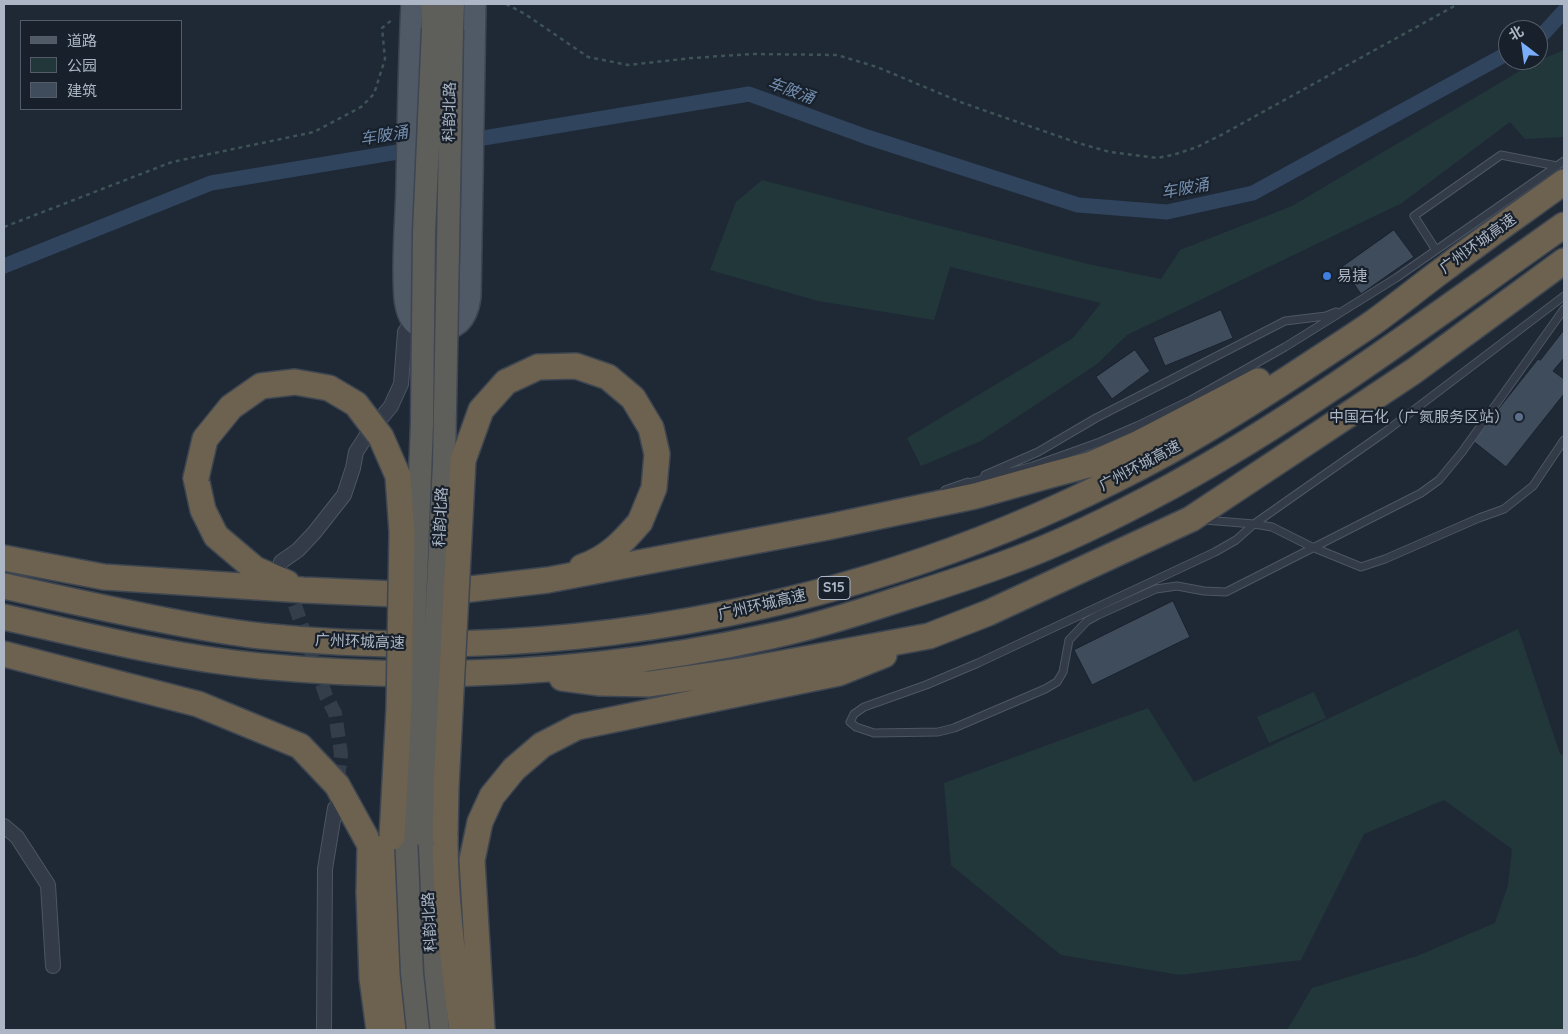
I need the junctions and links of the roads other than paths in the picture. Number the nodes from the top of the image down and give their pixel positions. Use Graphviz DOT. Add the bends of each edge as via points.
graph roads {
  1 [pos="453,4"];
  2 [pos="475,4"];
  3 [pos="419,5"];
  4 [pos="442,30"];
  5 [pos="1564,161"];
  6 [pos="1561,174"];
  7 [pos="1564,225"];
  8 [pos="1436,250"];
  9 [pos="1564,261"];
  10 [pos="1564,296"];
  11 [pos="1359,302"];
  12 [pos="1564,309"];
  13 [pos="413,320"];
  14 [pos="1374,322"];
  15 [pos="1564,440"];
  16 [pos="965,484"];
  17 [pos="939,493"];
  18 [pos="912,501"];
  19 [pos="1191,519"];
  20 [pos="1254,524"];
  21 [pos="828,528"];
  22 [pos="1312,547"];
  23 [pos="4,558"];
  24 [pos="281,562"];
  25 [pos="548,580"];
  26 [pos="4,586"];
  27 [pos="303,590"];
  28 [pos="4,617"];
  29 [pos="929,636"];
  30 [pos="4,654"];
  31 [pos="514,671"];
  32 [pos="335,808"];
  33 [pos="4,826"];
  34 [pos="54,966"];
  35 [pos="324,1030"];
  36 [pos="379,1030"];
  37 [pos="399,1030"];
  38 [pos="418,1030"];
  39 [pos="438,1030"];
  40 [pos="462,1030"];
  41 [pos="482,1030"];
  1 -- 4 [label="highway, 科韵北路"];
  2 -- 13 [label="main road" via="468,309 464,318 448,328 424,328"];
  3 -- 4 [label="highway, 科韵北路"];
  3 -- 13 [label="main road" via="410,34 405,256 406,299"];
  4 -- 38 [label="highway, 科韵北路, bridge" via="424,232 422,424 406,836"];
  4 -- 39 [label="highway, 科韵北路, bridge" via="444,463 426,837 428,913"];
  5 -- 6 [label="lane"];
  6 -- 8 [label="lane"];
  6 -- 8 [label="lane" via="1501,155 1414,216"];
  6 -- 14 [label="highway, 广州环城高速 / S15"];
  7 -- 31 [label="highway, 广州环城高速 / S15" via="1289,416 1174,485 1016,560 870,609 774,636 612,663"];
  8 -- 11 [label="lane"];
  9 -- 19 [label="highway" via="1414,371"];
  10 -- 20 [label="lane" via="1385,432"];
  11 -- 16 [label="lane" via="1326,316 1285,322 1096,418 1038,452"];
  11 -- 16 [label="lane" via="1191,400 1137,426 1034,466"];
  12 -- 22 [label="lane" via="1439,480 1420,493"];
  13 -- 24 [label="street" via="405,332 401,384 391,406 356,452 344,495 298,550"];
  14 -- 21 [label="highway" via="1092,464 975,496"];
  14 -- 26 [label="highway, 广州环城高速 / S15" via="1167,452 1082,496 1002,532 929,558 857,582 763,607 587,635 479,643 385,644 319,641 190,626"];
  15 -- 22 [label="lane" via="1534,486 1504,509 1362,567"];
  16 -- 17 [label="lane"];
  18 -- 21 [label="lane"];
  19 -- 20 [label="lane"];
  19 -- 29 [label="highway" via="988,613"];
  20 -- 22 [label="lane" via="1272,527"];
  20 -- 22 [label="lane" via="1215,552 978,663 864,707 854,714 850,722 874,733 938,732 954,728 1057,682 1068,640 1086,621 1156,589 1177,586 1226,592"];
  21 -- 25 [label="highway"];
  23 -- 27 [label="highway" via="104,577"];
  25 -- 27 [label="highway" via="419,595"];
  25 -- 40 [label="highway, bridge" via="597,562 622,544 640,522 654,488 657,454 651,428 633,398 608,377 576,366 538,368 506,382 481,410 463,460 446,787 445,874"];
  27 -- 37 [label="highway, bridge" via="255,570 216,536 203,510 196,478 205,439 230,406 261,386 295,382 329,388 356,404 381,437 398,476 402,532 399,708 388,920 390,977"];
  28 -- 31 [label="highway, 广州环城高速 / S15" via="166,652 256,666 382,674"];
  29 -- 31 [label="highway" via="740,671 649,684 600,683"];
  29 -- 41 [label="highway" via="839,673 577,727 542,745 514,769 492,796 480,822 472,860"];
  30 -- 36 [label="highway" via="198,704 300,746 337,785 370,845 372,978"];
  32 -- 35 [label="street" via="325,869"];
  33 -- 34 [label="street" via="17,837 48,885"];
}
